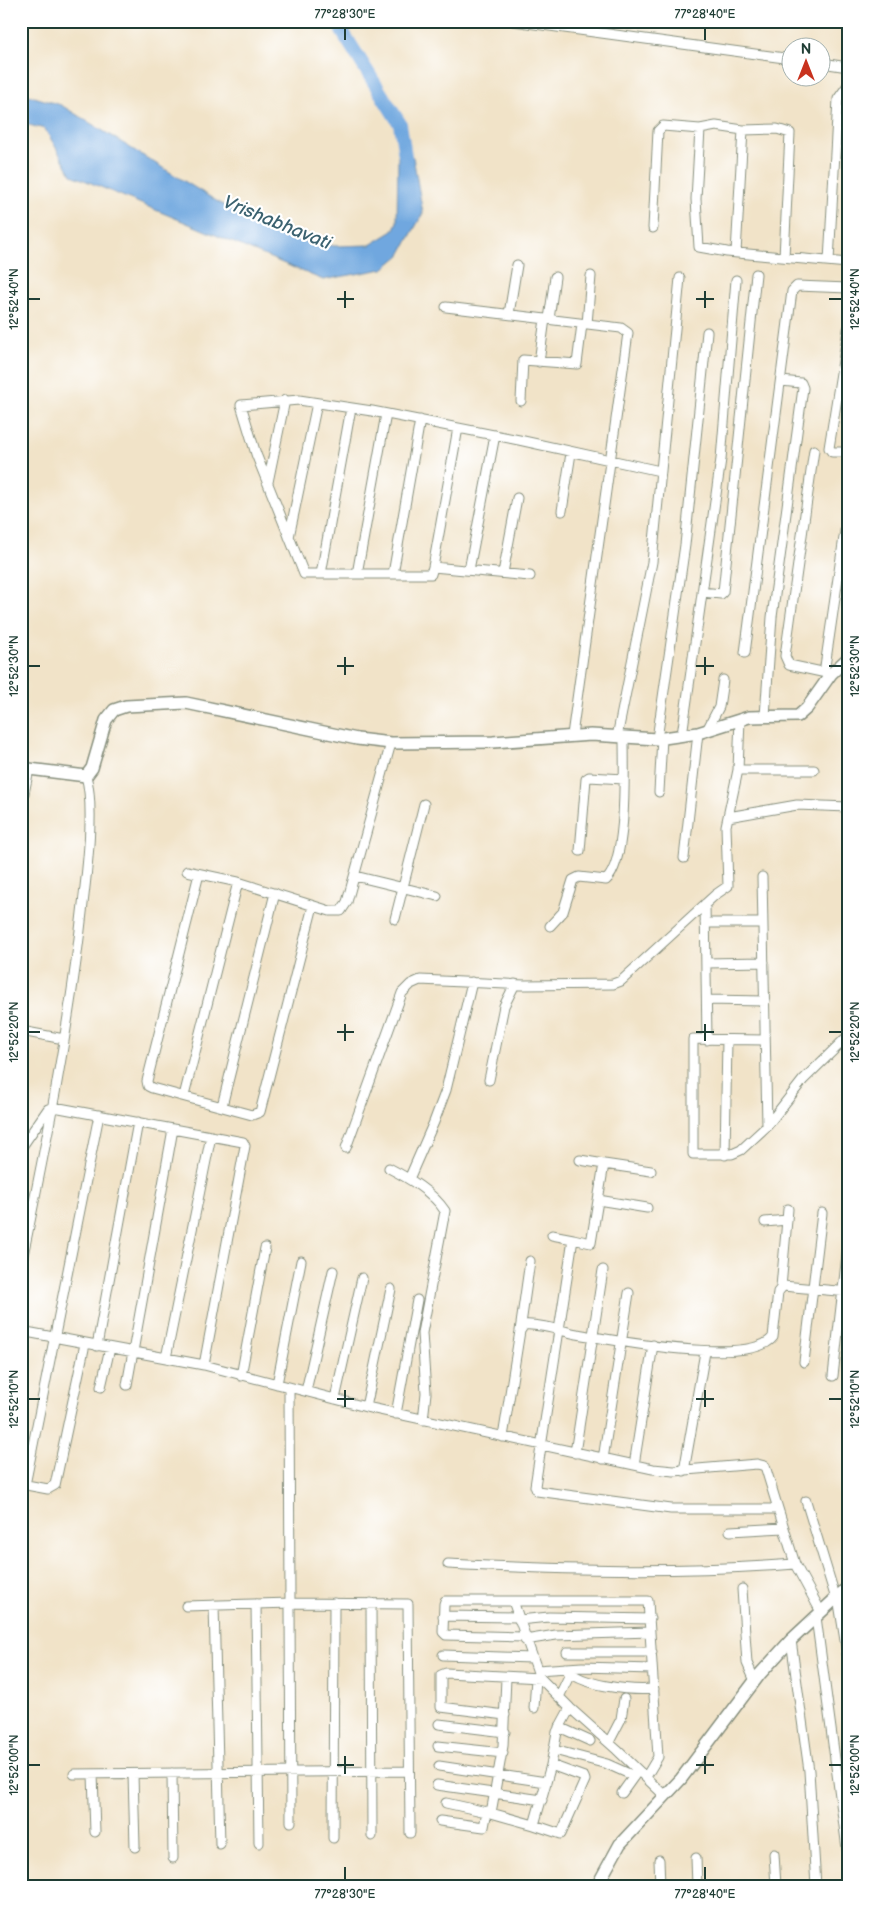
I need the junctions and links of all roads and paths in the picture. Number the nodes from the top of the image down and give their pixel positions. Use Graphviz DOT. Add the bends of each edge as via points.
graph roads {
  1 [pos="513,21"];
  2 [pos="782,58"];
  3 [pos="832,65"];
  4 [pos="848,67"];
  5 [pos="848,85"];
  6 [pos="700,128"];
  7 [pos="743,130"];
  8 [pos="653,228"];
  9 [pos="736,253"];
  10 [pos="784,257"];
  11 [pos="830,261"];
  12 [pos="848,262"];
  13 [pos="517,265"];
  14 [pos="756,274"];
  15 [pos="591,276"];
  16 [pos="555,277"];
  17 [pos="680,278"];
  18 [pos="736,280"];
  19 [pos="848,288"];
  20 [pos="446,307"];
  21 [pos="509,314"];
  22 [pos="547,319"];
  23 [pos="584,324"];
  24 [pos="848,329"];
  25 [pos="707,332"];
  26 [pos="539,362"];
  27 [pos="781,382"];
  28 [pos="285,400"];
  29 [pos="521,401"];
  30 [pos="317,403"];
  31 [pos="351,408"];
  32 [pos="386,414"];
  33 [pos="420,420"];
  34 [pos="458,428"];
  35 [pos="495,435"];
  36 [pos="814,450"];
  37 [pos="848,452"];
  38 [pos="571,453"];
  39 [pos="610,461"];
  40 [pos="660,471"];
  41 [pos="268,482"];
  42 [pos="517,498"];
  43 [pos="848,510"];
  44 [pos="562,511"];
  45 [pos="289,537"];
  46 [pos="433,567"];
  47 [pos="469,570"];
  48 [pos="503,573"];
  49 [pos="321,574"];
  50 [pos="357,574"];
  51 [pos="392,574"];
  52 [pos="530,576"];
  53 [pos="702,592"];
  54 [pos="745,653"];
  55 [pos="848,658"];
  56 [pos="827,674"];
  57 [pos="723,680"];
  58 [pos="765,716"];
  59 [pos="740,719"];
  60 [pos="702,732"];
  61 [pos="572,735"];
  62 [pos="682,735"];
  63 [pos="620,737"];
  64 [pos="660,738"];
  65 [pos="391,743"];
  66 [pos="25,769"];
  67 [pos="738,770"];
  68 [pos="814,770"];
  69 [pos="86,776"];
  70 [pos="624,779"];
  71 [pos="659,792"];
  72 [pos="424,804"];
  73 [pos="848,806"];
  74 [pos="21,808"];
  75 [pos="728,818"];
  76 [pos="580,851"];
  77 [pos="684,858"];
  78 [pos="187,871"];
  79 [pos="199,874"];
  80 [pos="355,876"];
  81 [pos="762,877"];
  82 [pos="238,882"];
  83 [pos="402,887"];
  84 [pos="275,893"];
  85 [pos="437,896"];
  86 [pos="705,904"];
  87 [pos="312,906"];
  88 [pos="395,918"];
  89 [pos="706,923"];
  90 [pos="763,923"];
  91 [pos="550,926"];
  92 [pos="764,962"];
  93 [pos="706,963"];
  94 [pos="472,982"];
  95 [pos="515,984"];
  96 [pos="707,1000"];
  97 [pos="764,1001"];
  98 [pos="21,1031"];
  99 [pos="848,1036"];
  100 [pos="64,1039"];
  101 [pos="707,1040"];
  102 [pos="727,1040"];
  103 [pos="765,1040"];
  104 [pos="489,1080"];
  105 [pos="184,1096"];
  106 [pos="222,1106"];
  107 [pos="54,1107"];
  108 [pos="99,1115"];
  109 [pos="138,1122"];
  110 [pos="767,1126"];
  111 [pos="173,1129"];
  112 [pos="211,1136"];
  113 [pos="21,1148"];
  114 [pos="346,1148"];
  115 [pos="725,1155"];
  116 [pos="580,1160"];
  117 [pos="604,1164"];
  118 [pos="389,1168"];
  119 [pos="651,1172"];
  120 [pos="409,1179"];
  121 [pos="598,1200"];
  122 [pos="647,1208"];
  123 [pos="21,1209"];
  124 [pos="788,1209"];
  125 [pos="32,1211"];
  126 [pos="822,1212"];
  127 [pos="787,1220"];
  128 [pos="765,1222"];
  129 [pos="552,1236"];
  130 [pos="24,1237"];
  131 [pos="573,1239"];
  132 [pos="848,1246"];
  133 [pos="265,1248"];
  134 [pos="530,1261"];
  135 [pos="301,1262"];
  136 [pos="21,1265"];
  137 [pos="603,1270"];
  138 [pos="333,1271"];
  139 [pos="362,1278"];
  140 [pos="781,1288"];
  141 [pos="814,1288"];
  142 [pos="391,1289"];
  143 [pos="846,1292"];
  144 [pos="629,1293"];
  145 [pos="417,1300"];
  146 [pos="21,1331"];
  147 [pos="520,1331"];
  148 [pos="561,1331"];
  149 [pos="594,1337"];
  150 [pos="55,1338"];
  151 [pos="622,1341"];
  152 [pos="85,1344"];
  153 [pos="653,1345"];
  154 [pos="97,1346"];
  155 [pos="110,1348"];
  156 [pos="134,1352"];
  157 [pos="705,1352"];
  158 [pos="166,1358"];
  159 [pos="804,1362"];
  160 [pos="204,1365"];
  161 [pos="242,1376"];
  162 [pos="833,1376"];
  163 [pos="277,1384"];
  164 [pos="127,1385"];
  165 [pos="101,1387"];
  166 [pos="289,1387"];
  167 [pos="306,1391"];
  168 [pos="335,1399"];
  169 [pos="366,1407"];
  170 [pos="396,1414"];
  171 [pos="423,1420"];
  172 [pos="503,1437"];
  173 [pos="542,1445"];
  174 [pos="574,1453"];
  175 [pos="603,1459"];
  176 [pos="634,1465"];
  177 [pos="684,1470"];
  178 [pos="23,1484"];
  179 [pos="806,1501"];
  180 [pos="778,1509"];
  181 [pos="784,1528"];
  182 [pos="730,1531"];
  183 [pos="448,1564"];
  184 [pos="795,1564"];
  185 [pos="848,1588"];
  186 [pos="742,1589"];
  187 [pos="837,1598"];
  188 [pos="513,1601"];
  189 [pos="291,1603"];
  190 [pos="334,1603"];
  191 [pos="371,1603"];
  192 [pos="256,1604"];
  193 [pos="214,1605"];
  194 [pos="186,1606"];
  195 [pos="819,1614"];
  196 [pos="443,1616"];
  197 [pos="519,1619"];
  198 [pos="650,1619"];
  199 [pos="650,1632"];
  200 [pos="524,1639"];
  201 [pos="791,1640"];
  202 [pos="567,1652"];
  203 [pos="652,1652"];
  204 [pos="443,1655"];
  205 [pos="532,1658"];
  206 [pos="848,1659"];
  207 [pos="652,1669"];
  208 [pos="568,1671"];
  209 [pos="538,1675"];
  210 [pos="506,1678"];
  211 [pos="755,1681"];
  212 [pos="654,1689"];
  213 [pos="559,1697"];
  214 [pos="624,1700"];
  215 [pos="534,1708"];
  216 [pos="570,1708"];
  217 [pos="505,1715"];
  218 [pos="439,1724"];
  219 [pos="559,1727"];
  220 [pos="505,1732"];
  221 [pos="590,1741"];
  222 [pos="609,1742"];
  223 [pos="438,1746"];
  224 [pos="554,1750"];
  225 [pos="502,1753"];
  226 [pos="551,1765"];
  227 [pos="439,1766"];
  228 [pos="371,1771"];
  229 [pos="409,1771"];
  230 [pos="258,1772"];
  231 [pos="291,1772"];
  232 [pos="334,1772"];
  233 [pos="218,1773"];
  234 [pos="636,1773"];
  235 [pos="74,1774"];
  236 [pos="93,1774"];
  237 [pos="134,1774"];
  238 [pos="172,1774"];
  239 [pos="499,1774"];
  240 [pos="646,1777"];
  241 [pos="546,1782"];
  242 [pos="437,1786"];
  243 [pos="495,1793"];
  244 [pos="622,1793"];
  245 [pos="665,1796"];
  246 [pos="542,1800"];
  247 [pos="446,1803"];
  248 [pos="489,1812"];
  249 [pos="440,1821"];
  250 [pos="291,1822"];
  251 [pos="534,1825"];
  252 [pos="95,1832"];
  253 [pos="410,1833"];
  254 [pos="372,1836"];
  255 [pos="334,1838"];
  256 [pos="259,1843"];
  257 [pos="220,1844"];
  258 [pos="135,1847"];
  259 [pos="774,1854"];
  260 [pos="848,1856"];
  261 [pos="173,1858"];
  262 [pos="696,1858"];
  263 [pos="659,1860"];
  264 [pos="597,1886"];
  265 [pos="660,1886"];
  266 [pos="697,1886"];
  267 [pos="776,1886"];
  268 [pos="816,1886"];
  1 -- 2 [label="street"];
  3 -- 4 [label="street"];
  5 -- 11 [label="street" via="838,99"];
  6 -- 7 [label="street" via="716,126"];
  6 -- 8 [label="street" via="663,126 658,131"];
  6 -- 9 [label="street" via="696,199 699,247"];
  7 -- 9 [label="street"];
  7 -- 10 [label="street" via="778,128 790,133"];
  9 -- 10 [label="street"];
  10 -- 11 [label="street"];
  11 -- 12 [label="street"];
  13 -- 21 [label="street"];
  14 -- 53 [label="street" via="724,592"];
  15 -- 23 [label="street"];
  16 -- 22 [label="street"];
  17 -- 40 [label="street"];
  18 -- 53 [label="street" via="721,459"];
  19 -- 27 [label="street" via="794,288"];
  20 -- 21 [label="street"];
  21 -- 22 [label="street"];
  22 -- 23 [label="street"];
  22 -- 26 [label="street"];
  23 -- 26 [label="street" via="577,364"];
  23 -- 39 [label="street" via="621,328 628,333"];
  24 -- 37 [label="street" via="829,448 832,452"];
  25 -- 64 [label="street" via="698,439"];
  26 -- 29 [label="street" via="523,360"];
  27 -- 54 [label="street"];
  27 -- 58 [label="street" via="801,383 803,388 772,617"];
  28 -- 30 [label="street"];
  28 -- 41 [label="street"];
  28 -- 41 [label="street" via="242,405"];
  30 -- 31 [label="street"];
  30 -- 45 [label="street"];
  31 -- 32 [label="street"];
  31 -- 49 [label="street"];
  32 -- 33 [label="street"];
  32 -- 50 [label="street"];
  33 -- 34 [label="street"];
  33 -- 51 [label="street"];
  34 -- 35 [label="street"];
  34 -- 46 [label="street"];
  35 -- 38 [label="street"];
  35 -- 47 [label="street"];
  36 -- 56 [label="street" via="785,656 789,665"];
  38 -- 39 [label="street"];
  38 -- 44 [label="street"];
  39 -- 40 [label="street"];
  39 -- 61 [label="street"];
  40 -- 63 [label="street" via="652,562"];
  41 -- 45 [label="street"];
  42 -- 48 [label="street"];
  43 -- 56 [label="street"];
  45 -- 49 [label="street" via="304,574"];
  46 -- 47 [label="street"];
  46 -- 51 [label="street" via="431,574"];
  47 -- 48 [label="street"];
  48 -- 52 [label="street"];
  49 -- 50 [label="street"];
  50 -- 51 [label="street"];
  53 -- 62 [label="street"];
  55 -- 56 [label="street"];
  56 -- 58 [label="street" via="804,712 793,717"];
  57 -- 60 [label="street" via="719,707"];
  58 -- 59 [label="street"];
  59 -- 60 [label="street"];
  59 -- 67 [label="street"];
  60 -- 62 [label="street"];
  60 -- 77 [label="street"];
  61 -- 63 [label="street"];
  61 -- 65 [label="street" via="494,742"];
  62 -- 64 [label="street"];
  63 -- 64 [label="street"];
  63 -- 70 [label="street"];
  64 -- 71 [label="street"];
  65 -- 69 [label="street" via="357,739 186,703 126,706 114,710 106,720 92,768"];
  65 -- 80 [label="street"];
  66 -- 69 [label="street"];
  66 -- 74 [label="street"];
  67 -- 68 [label="street"];
  67 -- 75 [label="street"];
  69 -- 100 [label="street" via="90,794 87,874"];
  70 -- 76 [label="street" via="587,778"];
  70 -- 91 [label="street" via="624,814 611,876 606,880 582,877 573,880 563,912"];
  72 -- 83 [label="street"];
  73 -- 75 [label="street" via="797,805"];
  75 -- 86 [label="street" via="726,864 730,884"];
  78 -- 79 [label="street"];
  79 -- 82 [label="street"];
  79 -- 105 [label="street" via="148,1081 152,1088"];
  80 -- 83 [label="street"];
  80 -- 87 [label="street" via="341,911 335,913"];
  81 -- 90 [label="street"];
  82 -- 84 [label="street"];
  82 -- 105 [label="street"];
  83 -- 85 [label="street"];
  83 -- 88 [label="street"];
  84 -- 87 [label="street"];
  84 -- 106 [label="street"];
  86 -- 89 [label="street"];
  86 -- 95 [label="street" via="621,981 605,986"];
  87 -- 106 [label="street" via="262,1108 258,1114 252,1115"];
  89 -- 90 [label="street"];
  89 -- 93 [label="street"];
  90 -- 92 [label="street"];
  92 -- 93 [label="street"];
  92 -- 97 [label="street"];
  93 -- 96 [label="street"];
  94 -- 95 [label="street"];
  94 -- 114 [label="street" via="420,980 406,988"];
  94 -- 120 [label="street" via="446,1090"];
  95 -- 104 [label="street" via="504,1006"];
  96 -- 97 [label="street"];
  96 -- 101 [label="street"];
  97 -- 103 [label="street"];
  98 -- 100 [label="street"];
  99 -- 110 [label="street" via="803,1080"];
  100 -- 107 [label="street"];
  101 -- 102 [label="street"];
  101 -- 115 [label="street" via="693,1039 693,1154"];
  102 -- 103 [label="street"];
  102 -- 115 [label="street"];
  103 -- 110 [label="street"];
  105 -- 106 [label="street"];
  107 -- 108 [label="street"];
  107 -- 113 [label="street" via="48,1110"];
  107 -- 125 [label="street"];
  108 -- 109 [label="street"];
  108 -- 150 [label="street"];
  109 -- 111 [label="street"];
  109 -- 154 [label="street"];
  110 -- 115 [label="street" via="741,1150"];
  111 -- 112 [label="street"];
  111 -- 156 [label="street"];
  112 -- 158 [label="street"];
  112 -- 160 [label="street" via="241,1142 244,1146"];
  116 -- 117 [label="street"];
  117 -- 119 [label="street"];
  117 -- 121 [label="street"];
  118 -- 120 [label="street"];
  120 -- 171 [label="street" via="441,1204 445,1211 422,1333 426,1393"];
  121 -- 122 [label="street"];
  121 -- 131 [label="street" via="591,1243"];
  123 -- 125 [label="street"];
  124 -- 127 [label="street"];
  125 -- 130 [label="street"];
  126 -- 141 [label="street"];
  127 -- 128 [label="street"];
  127 -- 140 [label="street"];
  129 -- 131 [label="street"];
  130 -- 136 [label="street"];
  131 -- 148 [label="street"];
  132 -- 143 [label="street"];
  133 -- 161 [label="street"];
  134 -- 147 [label="street"];
  135 -- 163 [label="street"];
  137 -- 149 [label="street"];
  138 -- 167 [label="street"];
  139 -- 168 [label="street"];
  140 -- 141 [label="street"];
  140 -- 157 [label="street" via="774,1333 768,1343"];
  141 -- 143 [label="street"];
  141 -- 159 [label="street"];
  142 -- 169 [label="street"];
  143 -- 162 [label="street"];
  144 -- 151 [label="street"];
  145 -- 170 [label="street"];
  146 -- 150 [label="street"];
  147 -- 148 [label="street" via="528,1324"];
  147 -- 172 [label="street"];
  148 -- 149 [label="street"];
  148 -- 173 [label="street"];
  149 -- 151 [label="street"];
  149 -- 174 [label="street"];
  150 -- 152 [label="street"];
  150 -- 178 [label="street"];
  151 -- 153 [label="street"];
  151 -- 175 [label="street"];
  152 -- 154 [label="street"];
  152 -- 178 [label="street" via="55,1485 48,1489"];
  153 -- 157 [label="street"];
  153 -- 176 [label="street"];
  154 -- 155 [label="street"];
  155 -- 156 [label="street"];
  155 -- 165 [label="street"];
  156 -- 158 [label="street"];
  156 -- 164 [label="street"];
  157 -- 177 [label="street"];
  158 -- 160 [label="street"];
  160 -- 161 [label="street"];
  161 -- 163 [label="street"];
  163 -- 166 [label="street"];
  166 -- 167 [label="street"];
  166 -- 189 [label="street"];
  167 -- 168 [label="street"];
  168 -- 169 [label="street"];
  169 -- 170 [label="street"];
  170 -- 171 [label="street"];
  171 -- 172 [label="street"];
  172 -- 173 [label="street"];
  173 -- 174 [label="street"];
  173 -- 180 [label="street" via="535,1486 539,1493 671,1509"];
  174 -- 175 [label="street"];
  175 -- 176 [label="street"];
  176 -- 177 [label="street"];
  177 -- 180 [label="street" via="765,1466"];
  179 -- 187 [label="street"];
  180 -- 181 [label="street"];
  181 -- 182 [label="street"];
  181 -- 184 [label="street"];
  183 -- 184 [label="street" via="581,1571"];
  184 -- 195 [label="street"];
  185 -- 187 [label="street"];
  186 -- 211 [label="street" via="747,1662"];
  187 -- 195 [label="street"];
  187 -- 206 [label="street"];
  188 -- 196 [label="street" via="445,1601"];
  188 -- 197 [label="street"];
  188 -- 198 [label="street" via="642,1599 649,1603"];
  189 -- 190 [label="street"];
  189 -- 192 [label="street"];
  189 -- 231 [label="street"];
  190 -- 191 [label="street"];
  190 -- 232 [label="street"];
  191 -- 228 [label="street"];
  191 -- 229 [label="street" via="408,1605"];
  192 -- 193 [label="street"];
  192 -- 230 [label="street"];
  193 -- 194 [label="street"];
  193 -- 233 [label="street"];
  195 -- 201 [label="street"];
  195 -- 260 [label="street"];
  196 -- 197 [label="street"];
  196 -- 200 [label="street" via="446,1635"];
  197 -- 198 [label="street"];
  197 -- 200 [label="street"];
  198 -- 199 [label="street"];
  199 -- 200 [label="street" via="556,1634"];
  199 -- 203 [label="street"];
  200 -- 205 [label="street"];
  201 -- 211 [label="street"];
  201 -- 268 [label="street" via="809,1771"];
  202 -- 203 [label="street"];
  203 -- 207 [label="street"];
  204 -- 205 [label="street"];
  205 -- 209 [label="street"];
  207 -- 208 [label="street"];
  207 -- 212 [label="street"];
  208 -- 209 [label="street"];
  208 -- 212 [label="street" via="624,1690"];
  208 -- 213 [label="street"];
  209 -- 210 [label="street"];
  209 -- 213 [label="street"];
  209 -- 215 [label="street"];
  210 -- 217 [label="street"];
  210 -- 217 [label="street" via="442,1674 439,1705"];
  211 -- 245 [label="street"];
  212 -- 240 [label="street" via="658,1757"];
  213 -- 216 [label="street"];
  214 -- 222 [label="street" via="621,1719"];
  216 -- 219 [label="street"];
  216 -- 222 [label="street"];
  217 -- 220 [label="street"];
  218 -- 220 [label="street"];
  219 -- 221 [label="street"];
  219 -- 224 [label="street"];
  220 -- 225 [label="street"];
  222 -- 234 [label="street"];
  223 -- 225 [label="street"];
  224 -- 226 [label="street"];
  224 -- 234 [label="street"];
  225 -- 239 [label="street"];
  226 -- 241 [label="street"];
  226 -- 251 [label="street" via="585,1780 561,1834"];
  227 -- 239 [label="street"];
  228 -- 229 [label="street"];
  228 -- 232 [label="street"];
  228 -- 254 [label="street"];
  229 -- 253 [label="street"];
  230 -- 231 [label="street"];
  230 -- 233 [label="street"];
  230 -- 256 [label="street"];
  231 -- 232 [label="street"];
  231 -- 250 [label="street"];
  232 -- 255 [label="street"];
  233 -- 238 [label="street"];
  233 -- 257 [label="street"];
  234 -- 240 [label="street"];
  234 -- 244 [label="street"];
  235 -- 236 [label="street"];
  236 -- 237 [label="street"];
  236 -- 252 [label="street"];
  237 -- 238 [label="street"];
  237 -- 258 [label="street"];
  238 -- 261 [label="street"];
  239 -- 241 [label="street"];
  239 -- 243 [label="street"];
  240 -- 245 [label="street"];
  241 -- 246 [label="street"];
  242 -- 243 [label="street"];
  243 -- 246 [label="street"];
  243 -- 248 [label="street"];
  245 -- 264 [label="street" via="620,1844"];
  246 -- 251 [label="street"];
  247 -- 248 [label="street"];
  248 -- 249 [label="street" via="484,1827"];
  248 -- 251 [label="street"];
  259 -- 267 [label="street"];
  262 -- 266 [label="street"];
  263 -- 265 [label="street"];
}
